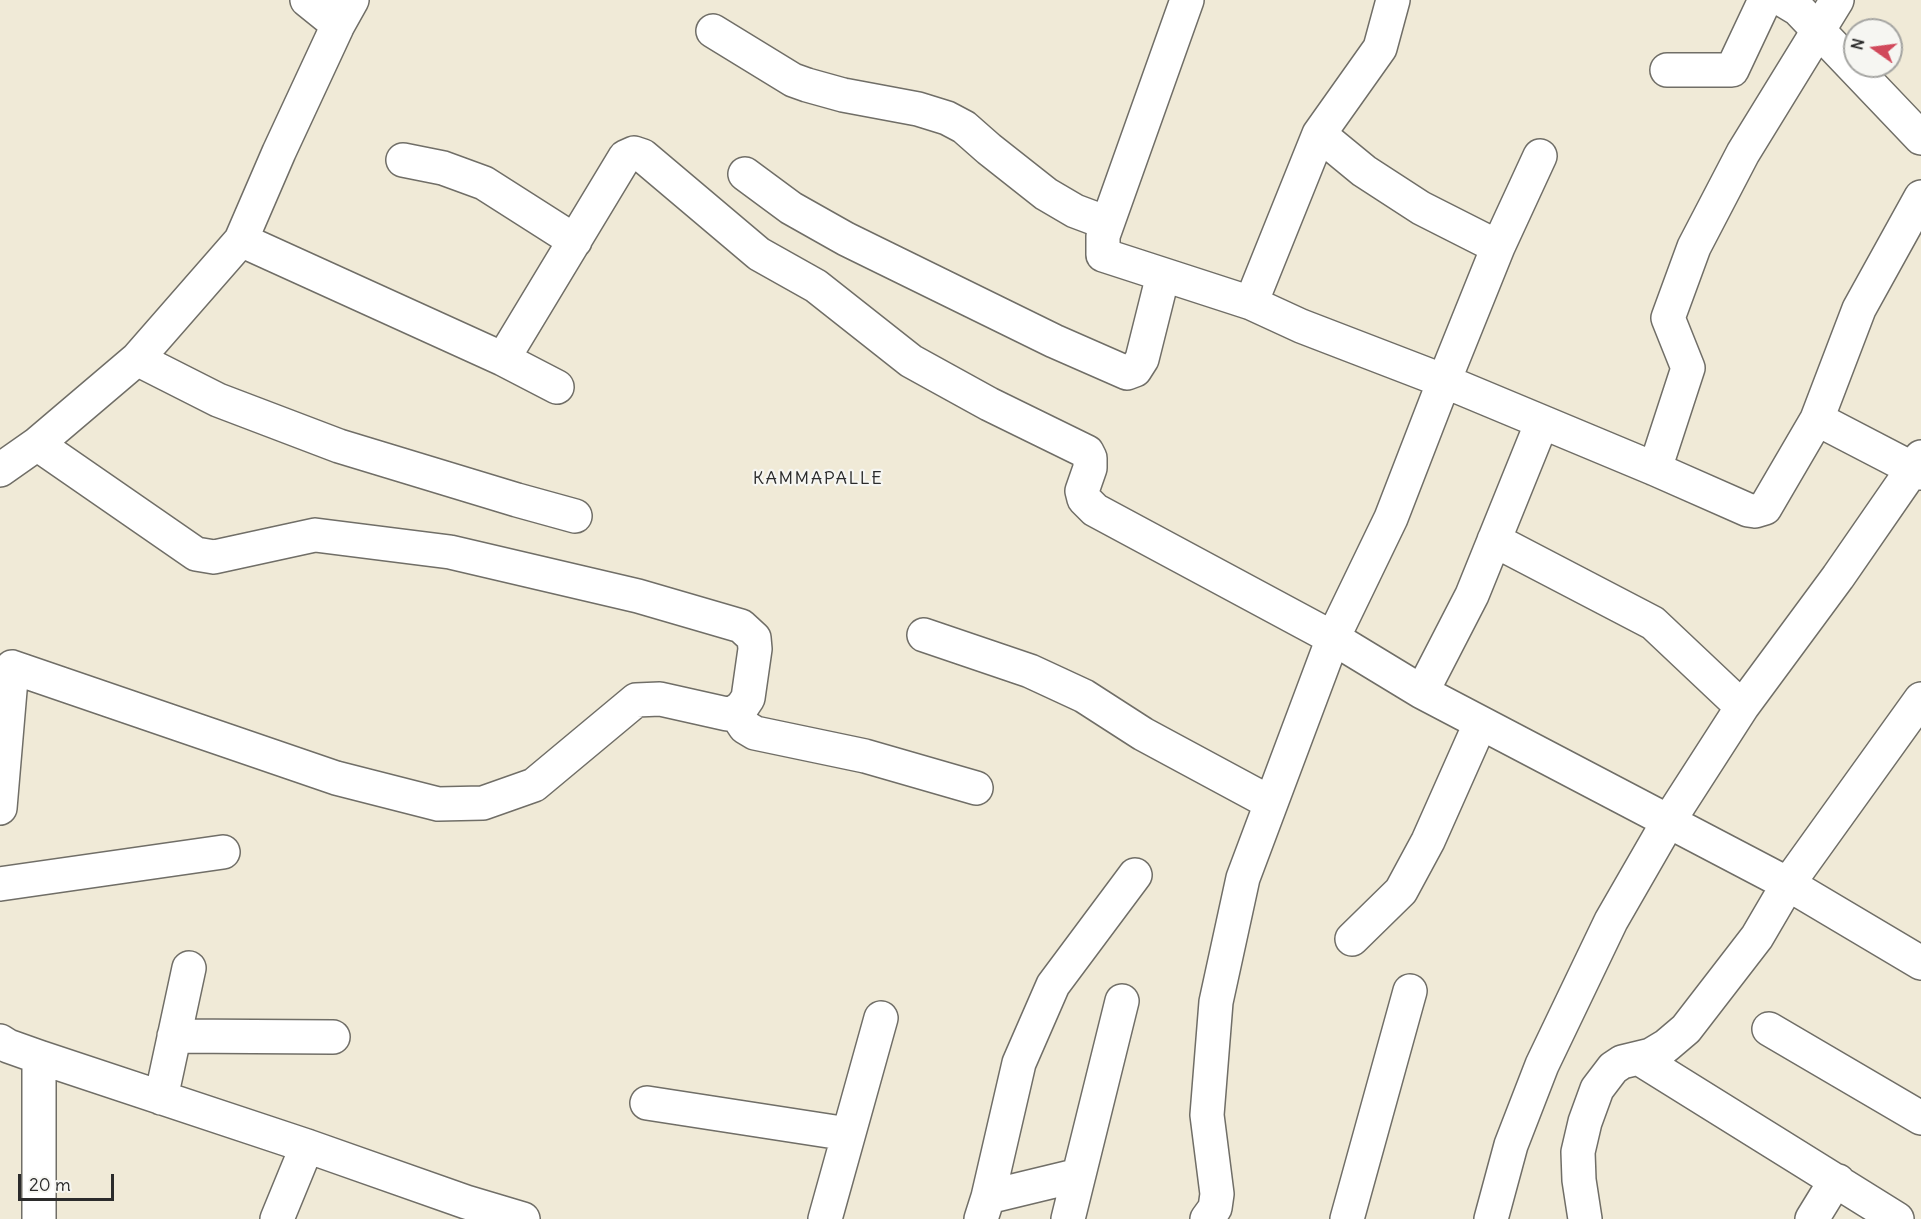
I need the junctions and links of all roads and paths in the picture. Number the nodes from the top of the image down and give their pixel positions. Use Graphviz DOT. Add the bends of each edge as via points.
graph roads {
  1 [pos="307,0"];
  2 [pos="1187,0"];
  3 [pos="1393,0"];
  4 [pos="1766,0"];
  5 [pos="1783,0"];
  6 [pos="1837,0"];
  7 [pos="345,12"];
  8 [pos="1819,30"];
  9 [pos="714,31"];
  10 [pos="1667,70"];
  11 [pos="1318,134"];
  12 [pos="1921,138"];
  13 [pos="1540,156"];
  14 [pos="403,160"];
  15 [pos="745,174"];
  16 [pos="1921,197"];
  17 [pos="1107,223"];
  18 [pos="241,240"];
  19 [pos="575,241"];
  20 [pos="1498,247"];
  21 [pos="1163,274"];
  22 [pos="1251,303"];
  23 [pos="137,359"];
  24 [pos="503,359"];
  25 [pos="1444,381"];
  26 [pos="557,387"];
  27 [pos="1817,419"];
  28 [pos="1542,422"];
  29 [pos="38,444"];
  30 [pos="1918,466"];
  31 [pos="1655,469"];
  32 [pos="0,470"];
  33 [pos="575,516"];
  34 [pos="1494,540"];
  35 [pos="924,635"];
  36 [pos="1333,638"];
  37 [pos="6,664"];
  38 [pos="1422,692"];
  39 [pos="1921,699"];
  40 [pos="1742,707"];
  41 [pos="735,712"];
  42 [pos="1480,724"];
  43 [pos="976,788"];
  44 [pos="1272,803"];
  45 [pos="0,808"];
  46 [pos="1668,822"];
  47 [pos="223,852"];
  48 [pos="1135,875"];
  49 [pos="0,884"];
  50 [pos="1788,884"];
  51 [pos="1352,939"];
  52 [pos="1921,963"];
  53 [pos="189,968"];
  54 [pos="1410,992"];
  55 [pos="1122,1001"];
  56 [pos="880,1018"];
  57 [pos="1769,1029"];
  58 [pos="174,1036"];
  59 [pos="333,1037"];
  60 [pos="0,1041"];
  61 [pos="39,1057"];
  62 [pos="1640,1059"];
  63 [pos="161,1098"];
  64 [pos="647,1103"];
  65 [pos="1921,1118"];
  66 [pos="848,1134"];
  67 [pos="307,1146"];
  68 [pos="1079,1175"];
  69 [pos="1838,1182"];
  70 [pos="984,1208"];
  71 [pos="463,1211"];
  72 [pos="39,1219"];
  73 [pos="277,1219"];
  74 [pos="523,1219"];
  75 [pos="825,1219"];
  76 [pos="1068,1219"];
  77 [pos="1207,1219"];
  78 [pos="1347,1219"];
  79 [pos="1491,1219"];
  80 [pos="1585,1219"];
  81 [pos="1812,1219"];
  82 [pos="1897,1219"];
  1 -- 7 [label="street"];
  2 -- 17 [label="street"];
  3 -- 11 [label="street" via="1380,48"];
  4 -- 10 [label="street" via="1732,70"];
  5 -- 8 [label="street"];
  6 -- 8 [label="street"];
  7 -- 18 [label="street"];
  8 -- 12 [label="street"];
  8 -- 31 [label="street" via="1743,153 1694,247 1668,318 1688,368"];
  9 -- 17 [label="street" via="793,80 946,118 964,127 1046,194"];
  11 -- 20 [label="street" via="1364,171 1421,208"];
  11 -- 22 [label="street"];
  13 -- 20 [label="street"];
  14 -- 19 [label="street" via="443,168 484,183"];
  15 -- 21 [label="street" via="791,208 846,239 1127,373 1135,370 1142,359"];
  16 -- 27 [label="street" via="1859,309"];
  17 -- 21 [label="street" via="1103,255"];
  18 -- 23 [label="street"];
  18 -- 24 [label="street"];
  19 -- 24 [label="street"];
  19 -- 36 [label="street" via="625,157 634,153 643,156 759,254 816,286 911,361 1087,452 1090,468 1082,491 1095,510"];
  20 -- 25 [label="street"];
  21 -- 22 [label="street"];
  22 -- 25 [label="street"];
  23 -- 29 [label="street"];
  23 -- 33 [label="street" via="218,400 339,446"];
  24 -- 26 [label="street"];
  25 -- 28 [label="street"];
  25 -- 36 [label="street" via="1391,518"];
  27 -- 30 [label="street"];
  27 -- 31 [label="street" via="1765,508 1748,510"];
  28 -- 31 [label="street"];
  28 -- 34 [label="street"];
  29 -- 32 [label="street"];
  29 -- 41 [label="street" via="196,554 214,557 315,535 450,552 638,596 741,626 754,638 755,649 748,698"];
  30 -- 40 [label="street"];
  34 -- 38 [label="street" via="1472,595"];
  34 -- 40 [label="street" via="1653,623"];
  35 -- 44 [label="street" via="1030,671 1084,696 1143,734"];
  36 -- 38 [label="street"];
  36 -- 44 [label="street"];
  37 -- 41 [label="street" via="336,778 438,804 483,803 534,785 636,700 660,699 727,714"];
  37 -- 45 [label="street"];
  38 -- 42 [label="street"];
  39 -- 50 [label="street"];
  40 -- 46 [label="street"];
  41 -- 43 [label="street" via="745,727 755,733 865,756"];
  42 -- 46 [label="street"];
  42 -- 51 [label="street" via="1428,842 1401,891"];
  44 -- 77 [label="street" via="1244,878 1216,1002 1207,1115 1217,1194 1215,1208"];
  46 -- 50 [label="street"];
  46 -- 79 [label="street" via="1611,921 1542,1065 1511,1145"];
  47 -- 49 [label="street"];
  48 -- 70 [label="street" via="1053,985 1018,1063"];
  50 -- 52 [label="street"];
  50 -- 62 [label="street" via="1757,937 1686,1029 1666,1046"];
  53 -- 58 [label="street"];
  54 -- 78 [label="street"];
  55 -- 68 [label="street"];
  56 -- 66 [label="street"];
  57 -- 65 [label="street"];
  58 -- 59 [label="street"];
  58 -- 63 [label="street"];
  60 -- 61 [label="street"];
  61 -- 63 [label="street"];
  61 -- 72 [label="street"];
  62 -- 69 [label="street"];
  62 -- 80 [label="street" via="1613,1068 1596,1089 1578,1152"];
  63 -- 67 [label="street"];
  64 -- 66 [label="street"];
  66 -- 75 [label="street"];
  67 -- 71 [label="street"];
  67 -- 73 [label="street"];
  68 -- 70 [label="street"];
  68 -- 76 [label="street"];
  69 -- 81 [label="street"];
  69 -- 82 [label="street"];
  71 -- 74 [label="street"];
}
